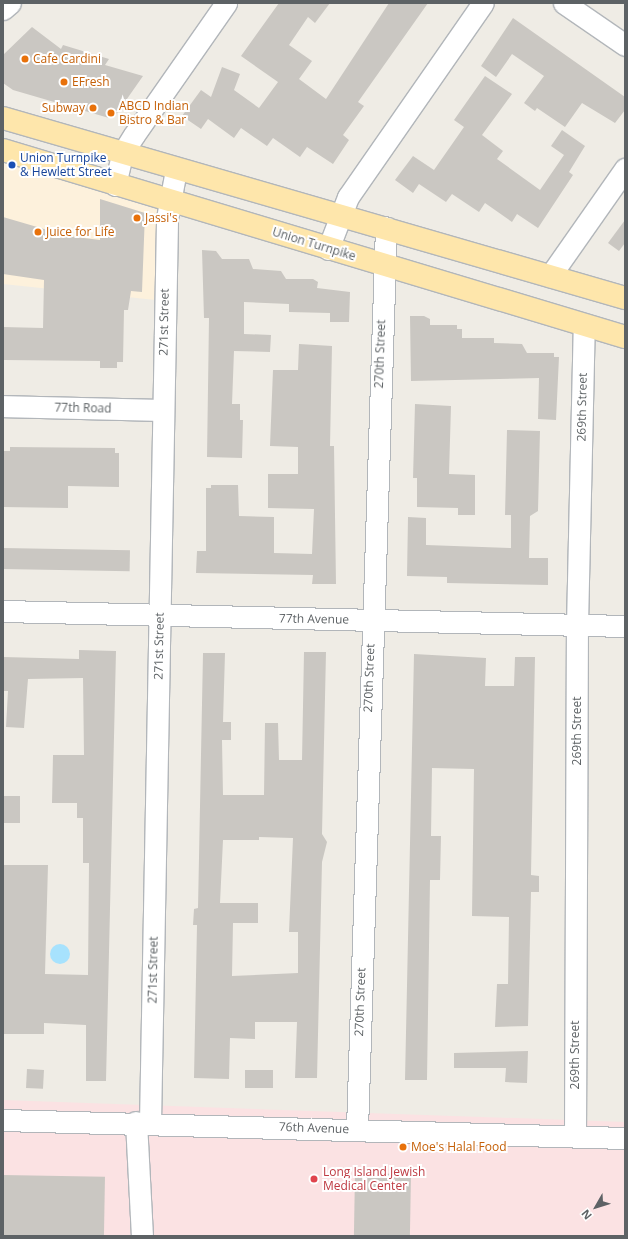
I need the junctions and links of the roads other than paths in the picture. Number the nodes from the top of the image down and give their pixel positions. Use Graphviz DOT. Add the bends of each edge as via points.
graph roads {
  1 [pos="10,3"];
  2 [pos="226,3"];
  3 [pos="483,3"];
  4 [pos="564,3"];
  5 [pos="3,9"];
  6 [pos="625,44"];
  7 [pos="3,118"];
  8 [pos="3,150"];
  9 [pos="122,154"];
  10 [pos="625,169"];
  11 [pos="176,170"];
  12 [pos="115,185"];
  13 [pos="168,201"];
  14 [pos="340,214"];
  15 [pos="386,227"];
  16 [pos="328,249"];
  17 [pos="383,265"];
  18 [pos="550,276"];
  19 [pos="625,298"];
  20 [pos="584,325"];
  21 [pos="625,337"];
  22 [pos="3,406"];
  23 [pos="162,410"];
  24 [pos="3,611"];
  25 [pos="159,615"];
  26 [pos="371,620"];
  27 [pos="577,625"];
  28 [pos="625,626"];
  29 [pos="3,1120"];
  30 [pos="143,1122"];
  31 [pos="357,1129"];
  32 [pos="575,1136"];
  33 [pos="625,1138"];
  34 [pos="142,1236"];
  1 -- 5 [label="street"];
  2 -- 9 [label="street"];
  3 -- 14 [label="street"];
  4 -- 6 [label="street"];
  7 -- 9 [label="main road"];
  8 -- 12 [label="main road, Union Turnpike"];
  9 -- 11 [label="main road"];
  9 -- 12 [label="street"];
  10 -- 18 [label="street"];
  11 -- 13 [label="street, 271st Street"];
  11 -- 14 [label="main road"];
  12 -- 13 [label="main road, Union Turnpike"];
  13 -- 16 [label="main road, Union Turnpike"];
  13 -- 23 [label="street, 271st Street"];
  14 -- 15 [label="main road"];
  14 -- 16 [label="street"];
  15 -- 17 [label="street, 270th Street"];
  15 -- 18 [label="main road"];
  16 -- 17 [label="main road, Union Turnpike"];
  17 -- 20 [label="main road, Union Turnpike"];
  17 -- 26 [label="street, 270th Street"];
  18 -- 19 [label="main road"];
  20 -- 21 [label="main road, Union Turnpike"];
  20 -- 27 [label="street, 269th Street"];
  22 -- 23 [label="street, 77th Road"];
  23 -- 25 [label="street, 271st Street"];
  24 -- 25 [label="street, 77th Avenue"];
  25 -- 26 [label="street, 77th Avenue"];
  25 -- 30 [label="street, 271st Street"];
  26 -- 27 [label="street, 77th Avenue"];
  26 -- 31 [label="street, 270th Street"];
  27 -- 28 [label="street, 77th Avenue"];
  27 -- 32 [label="street, 269th Street"];
  29 -- 30 [label="street, 76th Avenue"];
  30 -- 31 [label="street, 76th Avenue"];
  30 -- 34 [label="street, 271st Street"];
  31 -- 32 [label="street, 76th Avenue"];
  32 -- 33 [label="street, 76th Avenue"];
}
